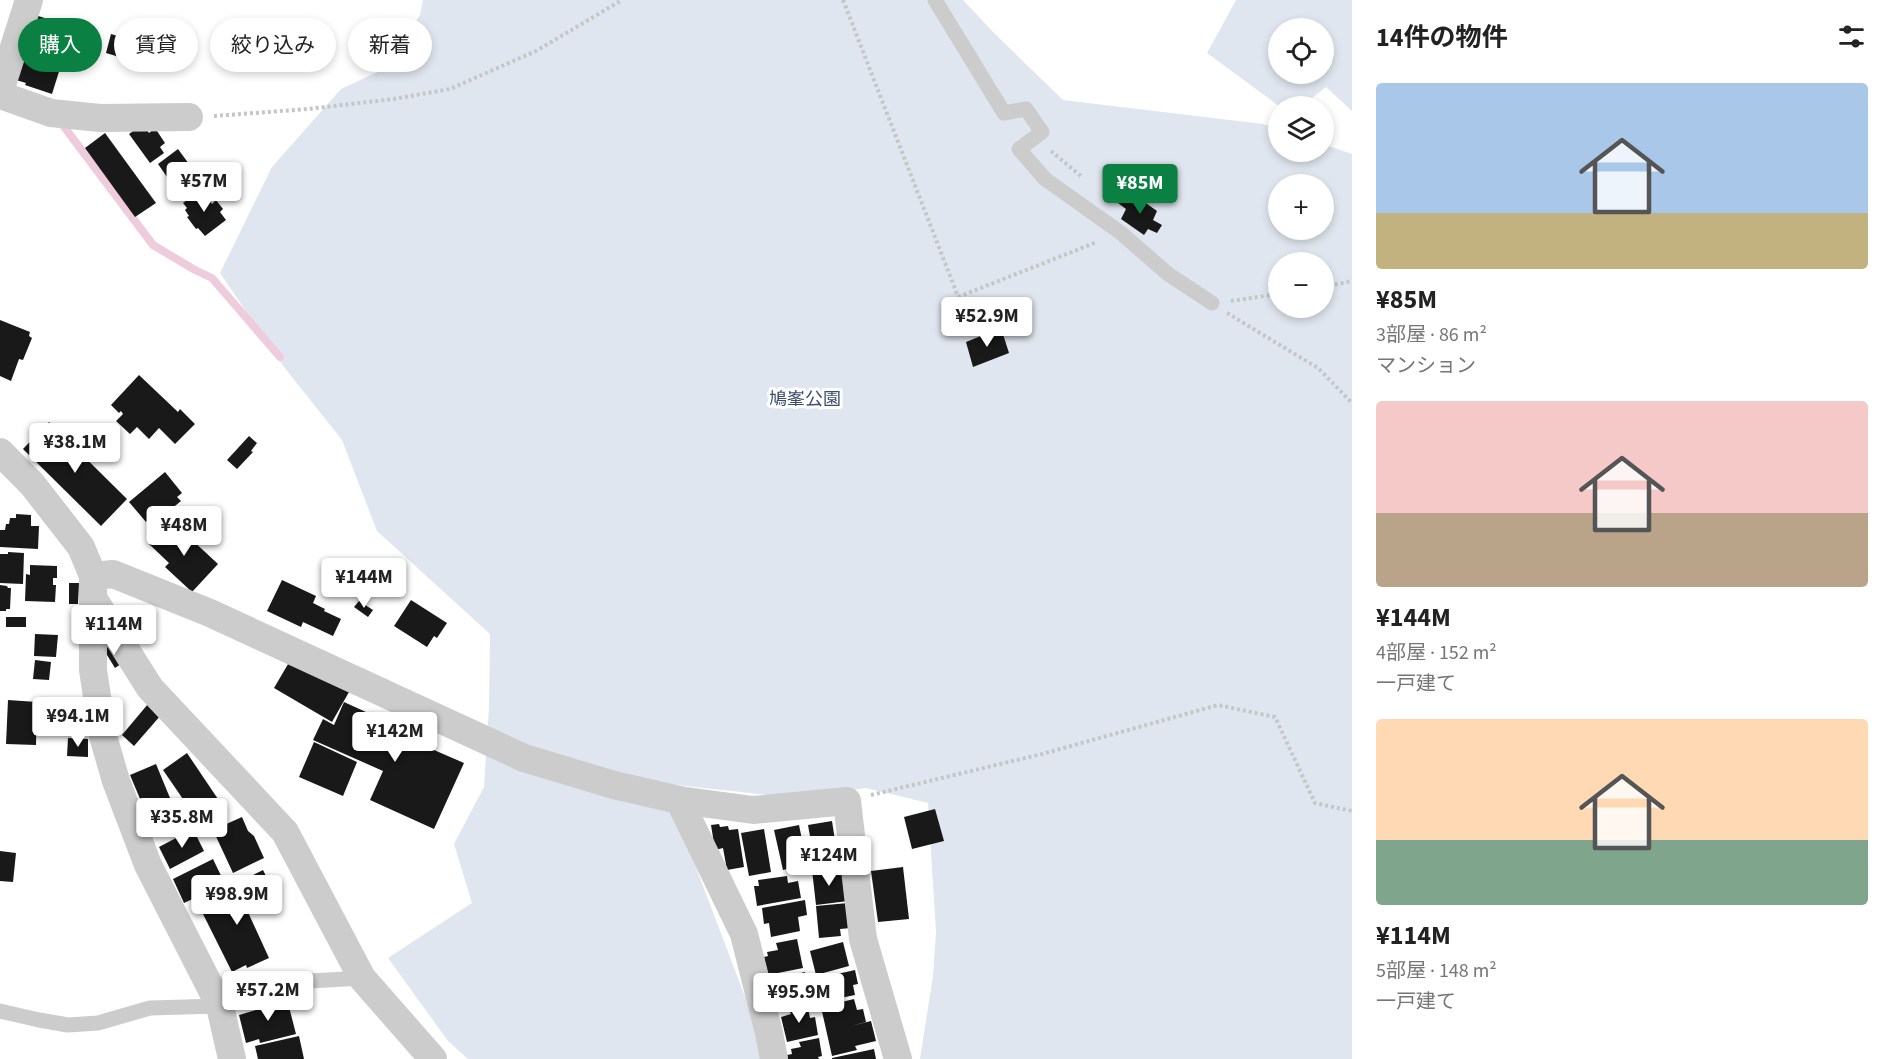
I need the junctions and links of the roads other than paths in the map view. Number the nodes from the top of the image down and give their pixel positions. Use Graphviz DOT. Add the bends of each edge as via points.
graph roads {
  1 [pos="29,0"];
  2 [pos="935,0"];
  3 [pos="0,93"];
  4 [pos="189,117"];
  5 [pos="1212,303"];
  6 [pos="0,452"];
  7 [pos="93,587"];
  8 [pos="679,800"];
  9 [pos="362,978"];
  10 [pos="220,1006"];
  11 [pos="0,1011"];
  12 [pos="232,1059"];
  13 [pos="433,1059"];
  14 [pos="774,1059"];
  15 [pos="898,1059"];
  1 -- 3 [label="street"];
  2 -- 5 [label="lane" via="1004,113 1026,109 1042,132 1019,149 1045,179"];
  3 -- 4 [label="street" via="51,113 100,118"];
  6 -- 7 [label="street" via="32,484 81,547"];
  7 -- 8 [label="street" via="113,574 210,614 524,758"];
  7 -- 9 [label="street" via="150,688 285,832"];
  7 -- 10 [label="street" via="93,670 103,735 116,781 148,865"];
  8 -- 14 [label="street" via="744,934"];
  8 -- 15 [label="street" via="753,810 847,801 863,939"];
  9 -- 10 [label="lane" via="293,982"];
  9 -- 13 [label="street"];
  10 -- 11 [label="lane" via="150,1008 98,1023 68,1025"];
  10 -- 12 [label="street"];
}
